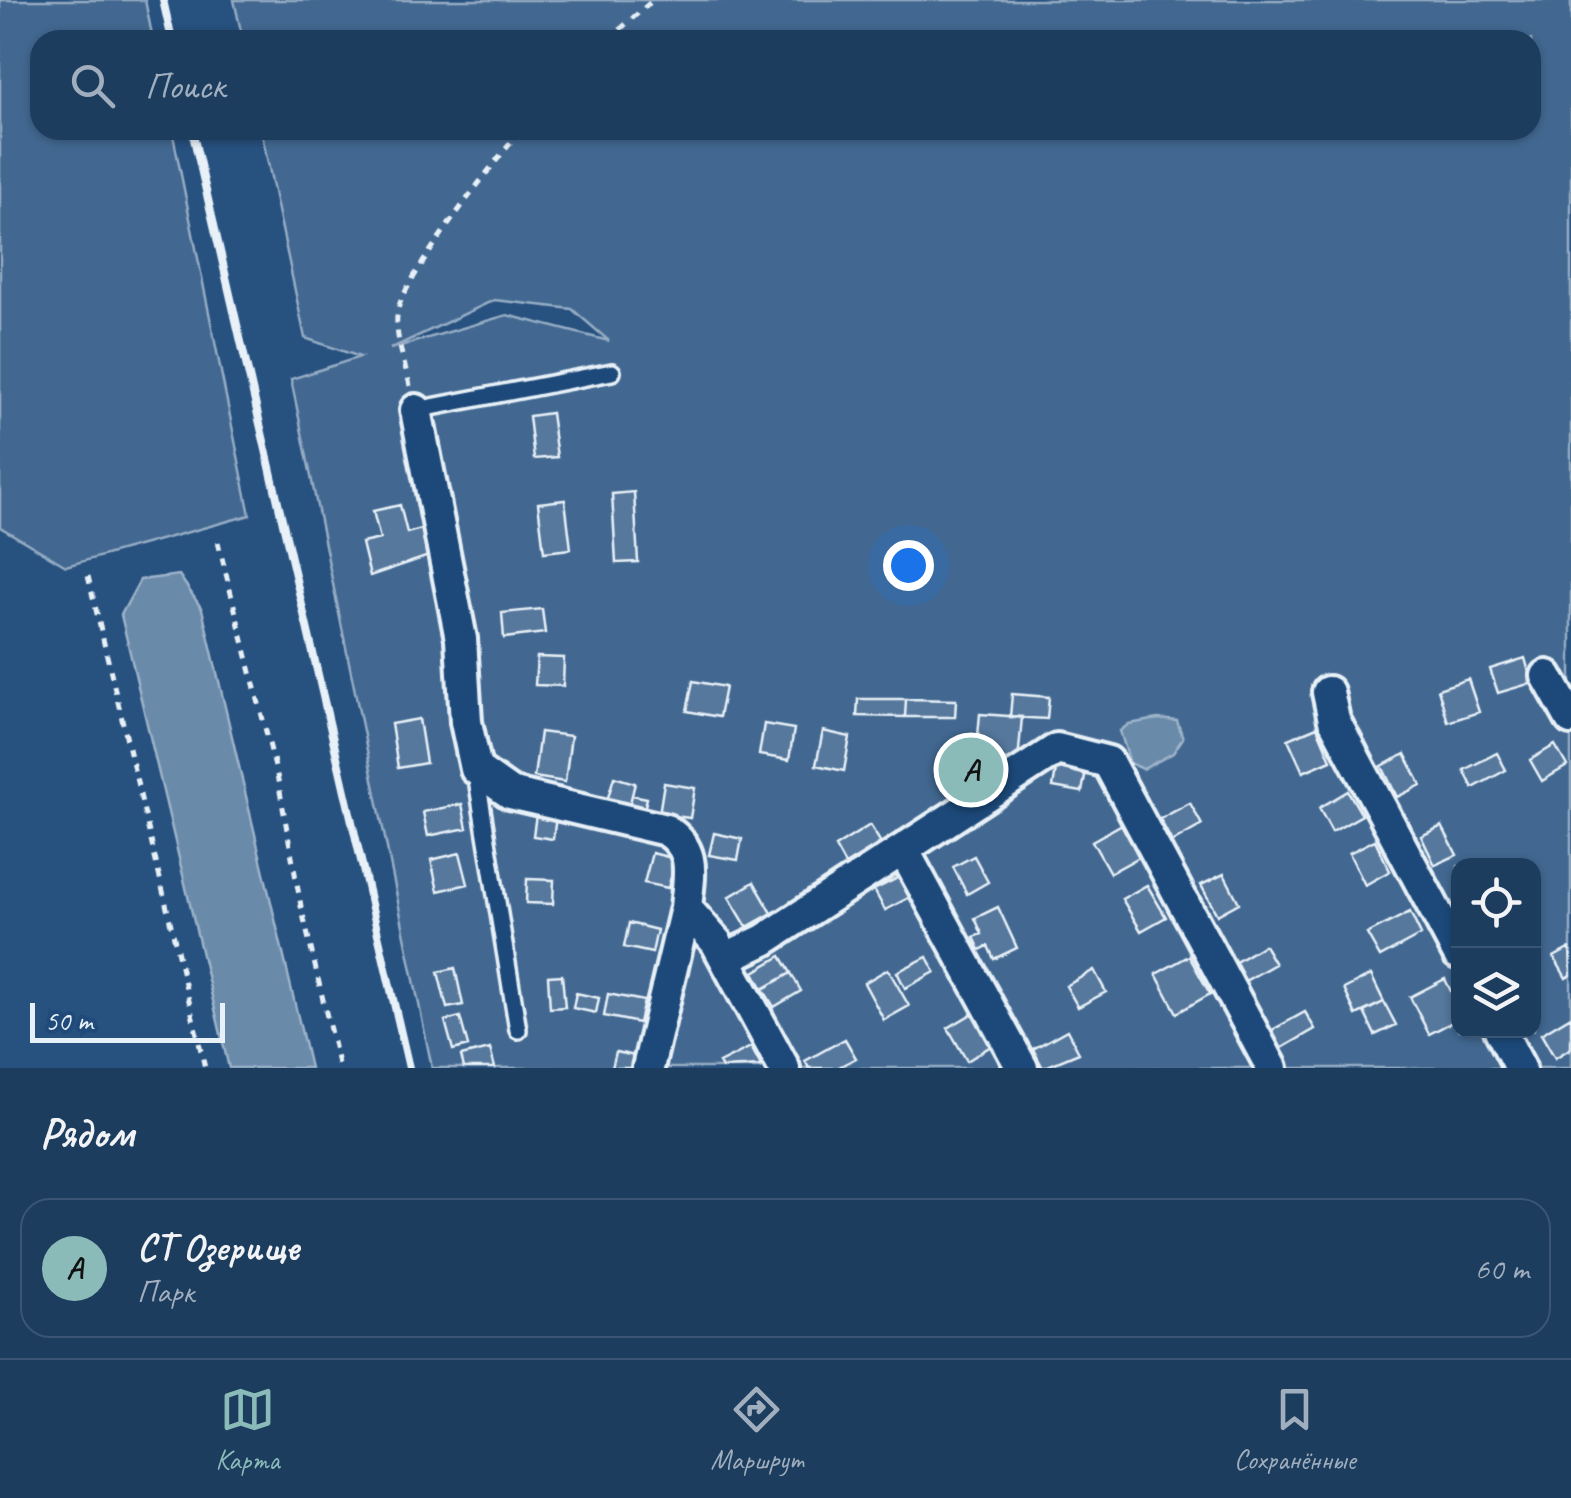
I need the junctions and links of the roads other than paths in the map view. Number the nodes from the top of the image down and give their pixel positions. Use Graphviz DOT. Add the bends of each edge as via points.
graph roads {
  1 [pos="612,372"];
  2 [pos="416,410"];
  3 [pos="1547,676"];
  4 [pos="1328,692"];
  5 [pos="1571,719"];
  6 [pos="476,769"];
  7 [pos="904,851"];
  8 [pos="686,908"];
  9 [pos="1455,948"];
  10 [pos="726,958"];
  11 [pos="518,1030"];
  12 [pos="1504,1038"];
  13 [pos="648,1068"];
  14 [pos="784,1068"];
  15 [pos="1022,1068"];
  16 [pos="1272,1068"];
  17 [pos="1520,1068"];
  1 -- 2 [label="lane"];
  2 -- 6 [label="street" via="460,639"];
  3 -- 5 [label="street"];
  4 -- 9 [label="street" via="1334,720"];
  6 -- 8 [label="street" via="510,793 666,830 684,842 690,857"];
  6 -- 11 [label="lane"];
  7 -- 10 [label="street"];
  7 -- 15 [label="street"];
  7 -- 16 [label="street" via="1057,749 1108,762"];
  8 -- 10 [label="street"];
  8 -- 13 [label="street"];
  10 -- 14 [label="street"];
  12 -- 17 [label="street"];
}
